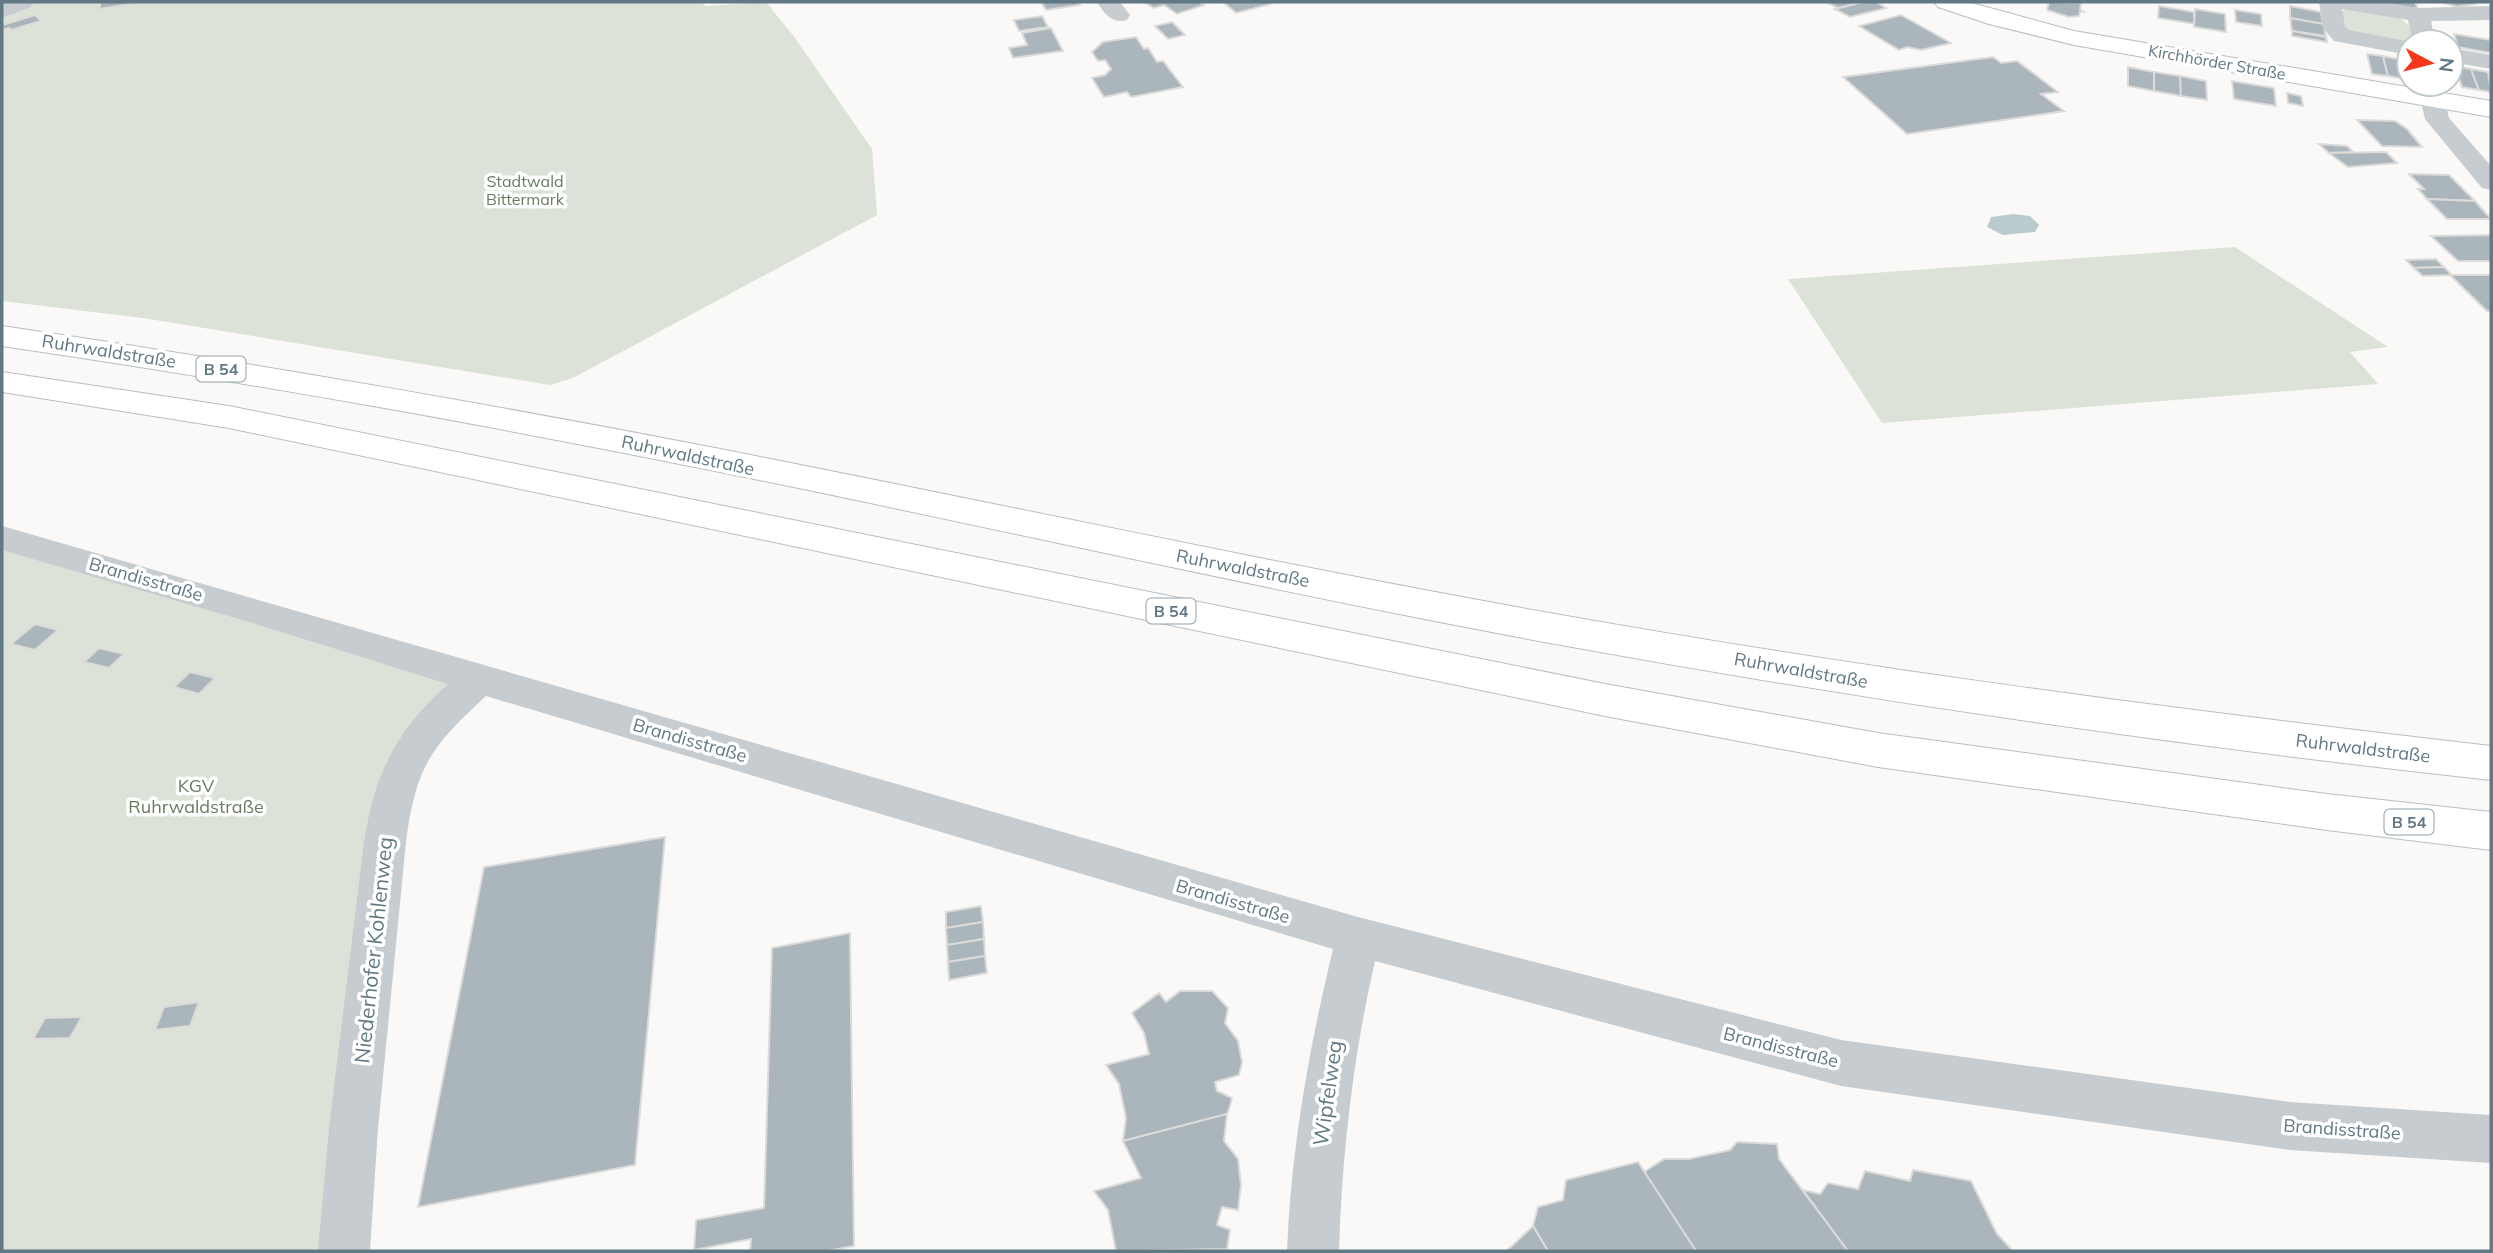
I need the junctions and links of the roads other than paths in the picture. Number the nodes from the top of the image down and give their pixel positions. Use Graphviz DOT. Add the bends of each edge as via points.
graph roads {
  1 [pos="23,2"];
  2 [pos="1946,2"];
  3 [pos="2330,2"];
  4 [pos="2337,2"];
  5 [pos="2,11"];
  6 [pos="2491,13"];
  7 [pos="2418,15"];
  8 [pos="2421,28"];
  9 [pos="2395,45"];
  10 [pos="2465,57"];
  11 [pos="2491,62"];
  12 [pos="2395,86"];
  13 [pos="2432,98"];
  14 [pos="2454,98"];
  15 [pos="2491,109"];
  16 [pos="2491,182"];
  17 [pos="2,336"];
  18 [pos="2,382"];
  19 [pos="2,538"];
  20 [pos="479,679"];
  21 [pos="2491,763"];
  22 [pos="2491,831"];
  23 [pos="1358,937"];
  24 [pos="2491,1139"];
  25 [pos="344,1251"];
  26 [pos="1313,1251"];
  1 -- 5 [label="street"];
  2 -- 12 [label="main road, Kirchhörder Straße" via="2074,38"];
  3 -- 9 [label="street" via="2334,28 2342,36"];
  4 -- 7 [label="street"];
  6 -- 7 [label="street"];
  7 -- 8 [label="street"];
  10 -- 11 [label="street"];
  13 -- 16 [label="street" via="2437,119"];
  14 -- 15 [label="main road, Kirchhörder Straße"];
  17 -- 21 [label="main road, Ruhrwaldstraße / B 54" via="453,408 1555,629 1938,694"];
  18 -- 22 [label="main road, B 54" via="243,420 1605,700 1865,748 2313,811"];
  19 -- 20 [label="street, Brandisstraße"];
  20 -- 23 [label="street, Brandisstraße"];
  20 -- 25 [label="street, Niederhofer Kohlenweg" via="444,710 406,759 393,793 363,1028"];
  23 -- 24 [label="street, Brandisstraße" via="1841,1063 2290,1126"];
  23 -- 26 [label="street, Wipfelweg" via="1338,1017 1316,1171"];
}
